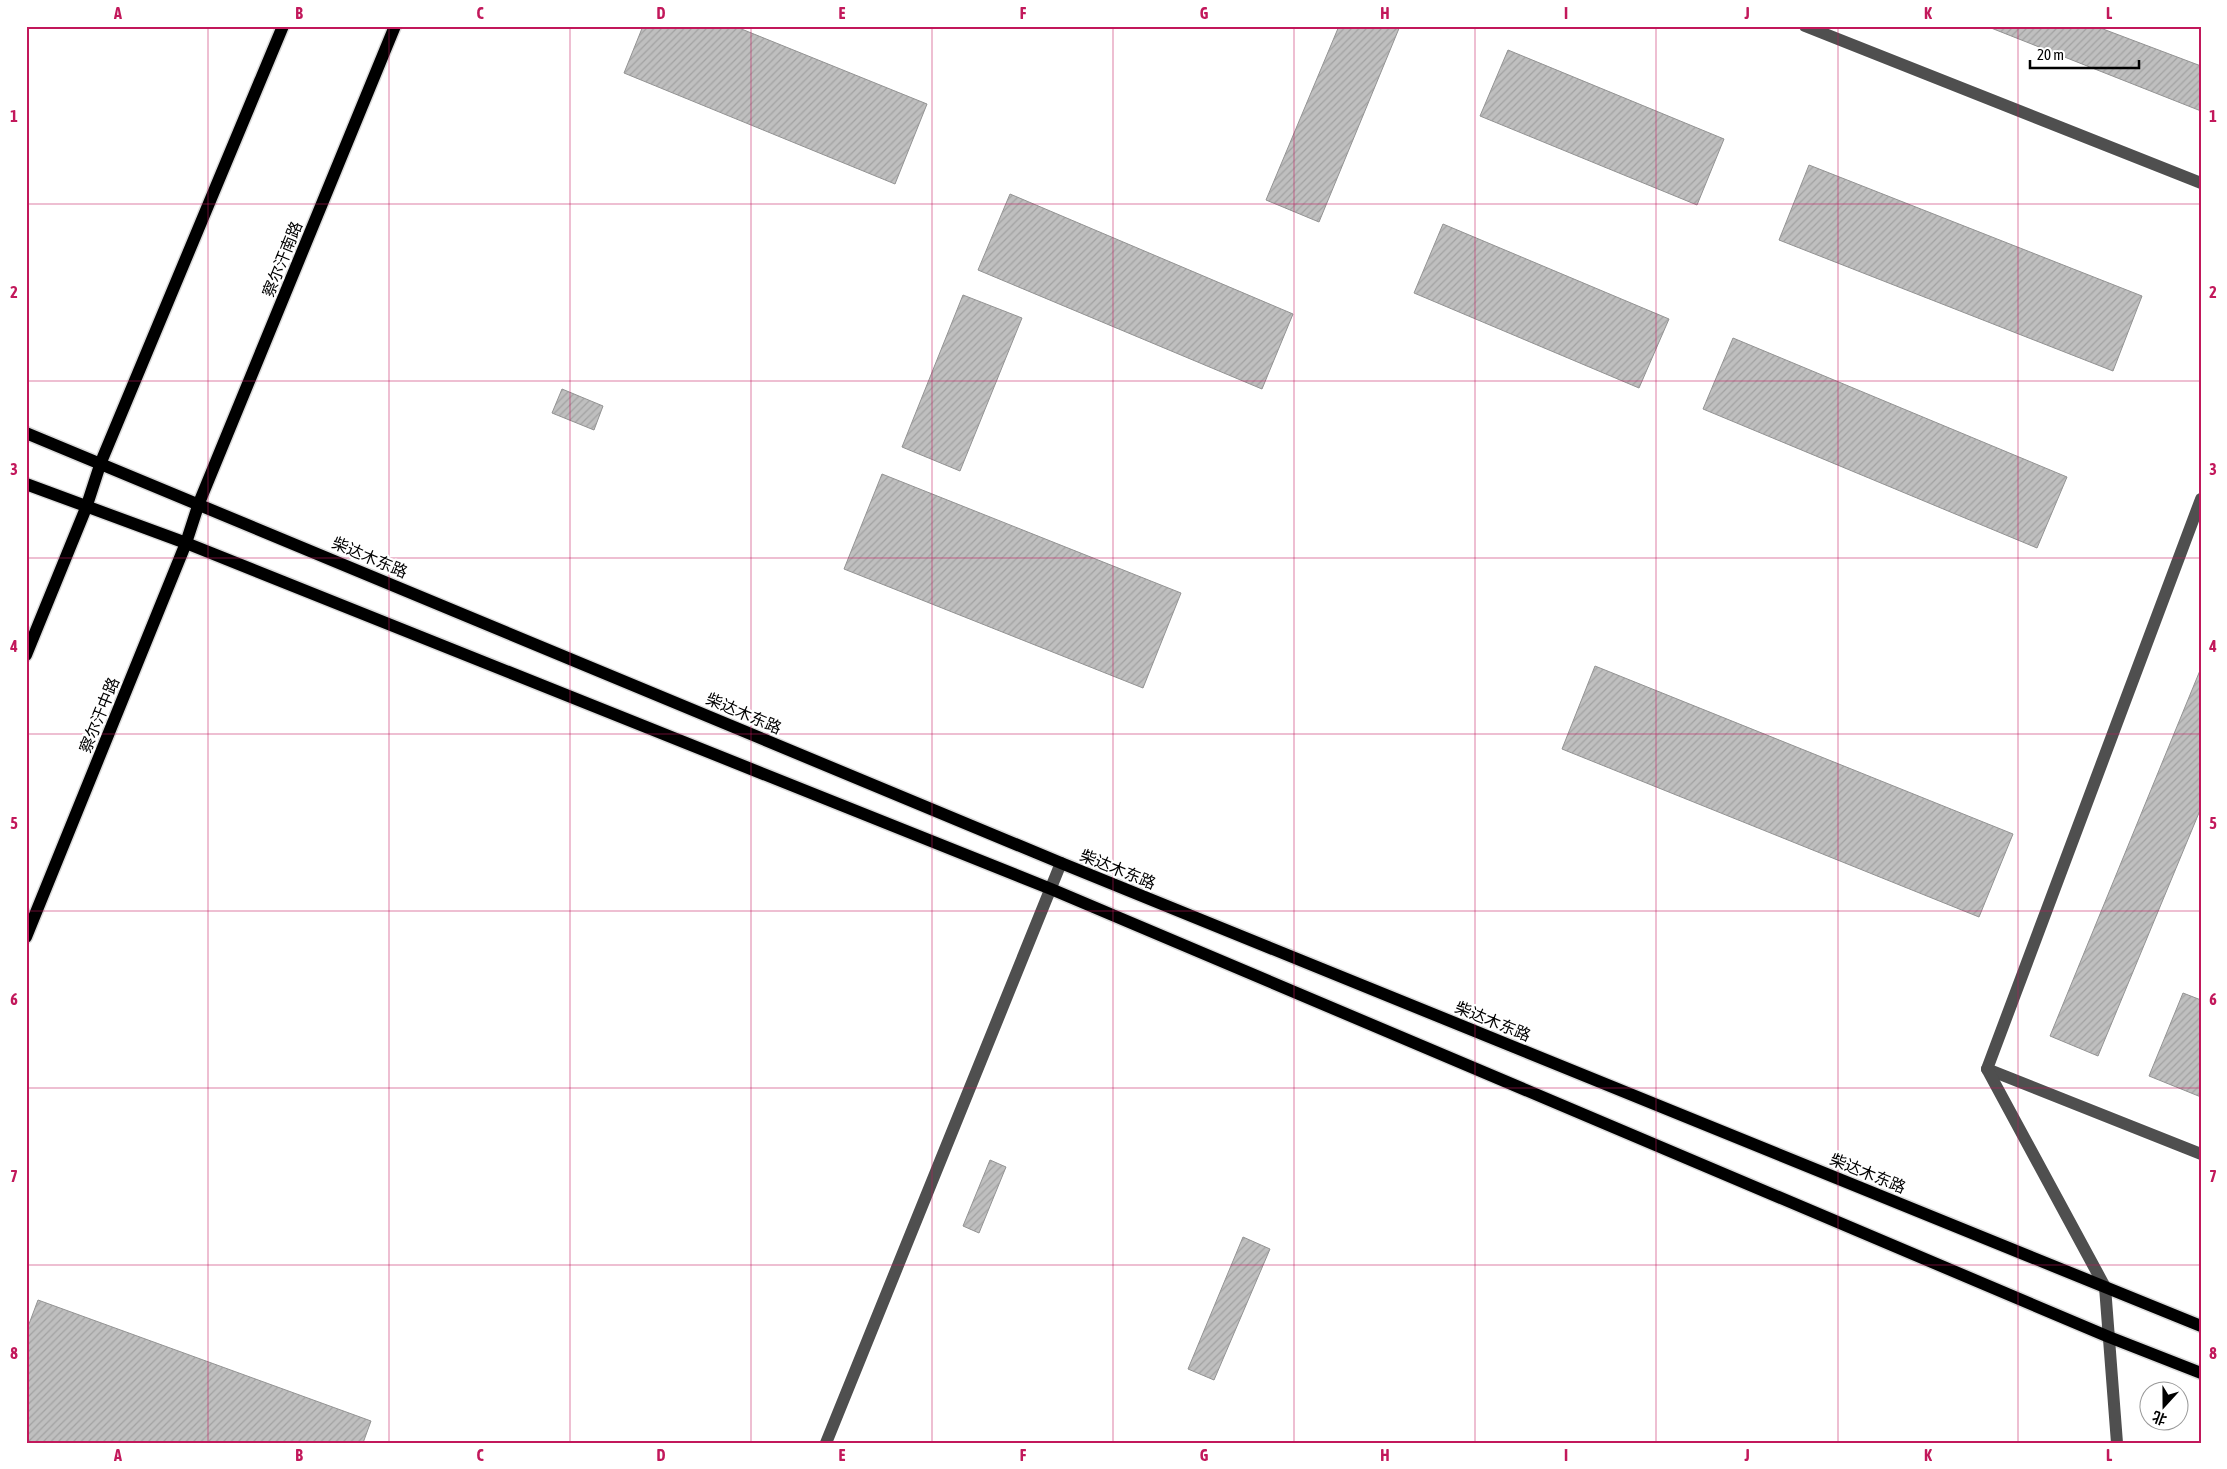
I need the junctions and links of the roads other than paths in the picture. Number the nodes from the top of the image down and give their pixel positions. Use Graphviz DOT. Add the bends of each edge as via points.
graph roads {
  1 [pos="283,26"];
  2 [pos="395,26"];
  3 [pos="1805,26"];
  4 [pos="2201,183"];
  5 [pos="26,433"];
  6 [pos="101,462"];
  7 [pos="26,484"];
  8 [pos="2201,499"];
  9 [pos="199,503"];
  10 [pos="86,508"];
  11 [pos="186,543"];
  12 [pos="26,655"];
  13 [pos="1061,863"];
  14 [pos="1051,889"];
  15 [pos="26,937"];
  16 [pos="1987,1069"];
  17 [pos="2201,1154"];
  18 [pos="2105,1287"];
  19 [pos="2201,1326"];
  20 [pos="2109,1337"];
  21 [pos="2201,1373"];
  22 [pos="826,1443"];
  23 [pos="2117,1443"];
  1 -- 6 [label="main road"];
  2 -- 9 [label="main road, 察尔汗南路"];
  3 -- 4 [label="street"];
  5 -- 6 [label="main road, 柴达木东路"];
  6 -- 9 [label="main road, 柴达木东路"];
  6 -- 10 [label="main road"];
  7 -- 10 [label="main road"];
  8 -- 16 [label="street"];
  9 -- 11 [label="main road, 察尔汗中路"];
  9 -- 13 [label="main road, 柴达木东路"];
  10 -- 11 [label="main road"];
  10 -- 12 [label="main road"];
  11 -- 14 [label="main road"];
  11 -- 15 [label="main road, 察尔汗中路"];
  13 -- 14 [label="street"];
  13 -- 18 [label="main road, 柴达木东路"];
  14 -- 20 [label="main road"];
  14 -- 22 [label="street"];
  16 -- 17 [label="street"];
  16 -- 18 [label="street"];
  18 -- 19 [label="main road, 柴达木东路"];
  18 -- 20 [label="street"];
  20 -- 21 [label="main road"];
  20 -- 23 [label="street"];
}
